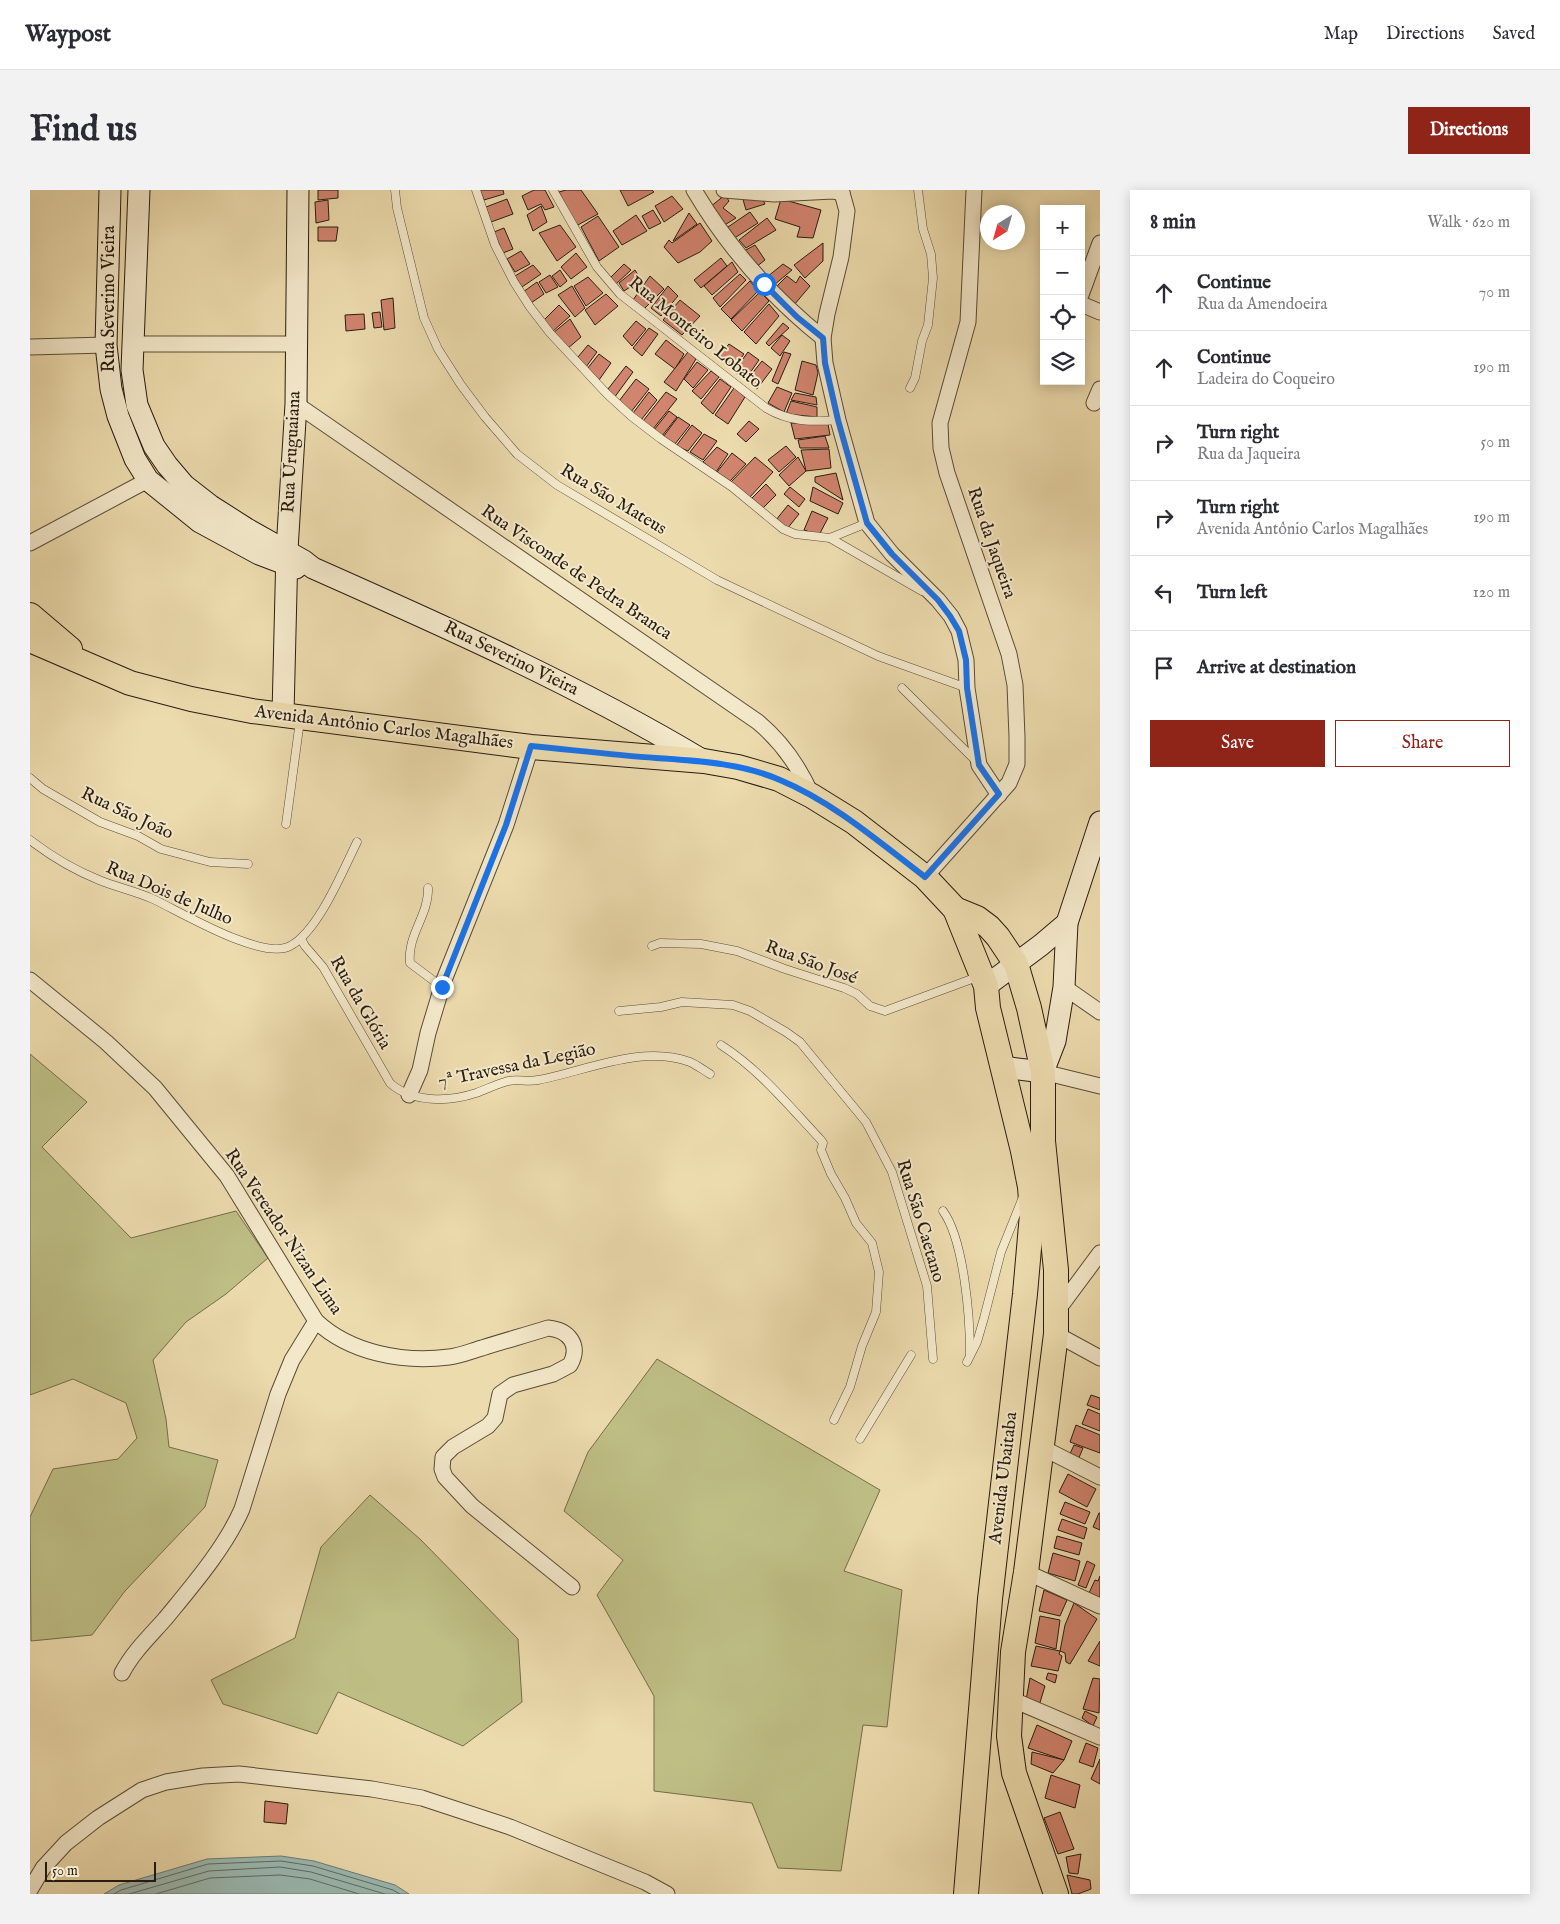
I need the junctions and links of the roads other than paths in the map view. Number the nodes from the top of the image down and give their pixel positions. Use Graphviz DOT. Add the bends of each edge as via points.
graph roads {
  1 [pos="139,190"];
  2 [pos="298,190"];
  3 [pos="395,190"];
  4 [pos="476,190"];
  5 [pos="554,190"];
  6 [pos="694,190"];
  7 [pos="724,190"];
  8 [pos="918,190"];
  9 [pos="974,190"];
  10 [pos="844,191"];
  11 [pos="110,200"];
  12 [pos="139,211"];
  13 [pos="1100,243"];
  14 [pos="1085,284"];
  15 [pos="1085,306"];
  16 [pos="1100,312"];
  17 [pos="823,338"];
  18 [pos="132,344"];
  19 [pos="296,344"];
  20 [pos="106,345"];
  21 [pos="30,346"];
  22 [pos="910,388"];
  23 [pos="296,404"];
  24 [pos="838,420"];
  25 [pos="148,480"];
  26 [pos="867,523"];
  27 [pos="830,538"];
  28 [pos="30,542"];
  29 [pos="287,557"];
  30 [pos="938,600"];
  31 [pos="30,615"];
  32 [pos="30,640"];
  33 [pos="130,683"];
  34 [pos="902,688"];
  35 [pos="967,688"];
  36 [pos="291,721"];
  37 [pos="531,746"];
  38 [pos="704,761"];
  39 [pos="979,765"];
  40 [pos="30,778"];
  41 [pos="999,794"];
  42 [pos="812,796"];
  43 [pos="1100,822"];
  44 [pos="286,824"];
  45 [pos="30,840"];
  46 [pos="357,842"];
  47 [pos="248,864"];
  48 [pos="925,877"];
  49 [pos="428,888"];
  50 [pos="955,909"];
  51 [pos="1067,923"];
  52 [pos="301,939"];
  53 [pos="652,946"];
  54 [pos="1016,964"];
  55 [pos="30,980"];
  56 [pos="984,981"];
  57 [pos="442,987"];
  58 [pos="1064,987"];
  59 [pos="619,1012"];
  60 [pos="1100,1012"];
  61 [pos="721,1045"];
  62 [pos="1001,1064"];
  63 [pos="1043,1072"];
  64 [pos="710,1074"];
  65 [pos="1100,1086"];
  66 [pos="409,1095"];
  67 [pos="1030,1188"];
  68 [pos="944,1211"];
  69 [pos="1100,1253"];
  70 [pos="1057,1311"];
  71 [pos="316,1321"];
  72 [pos="1056,1334"];
  73 [pos="911,1355"];
  74 [pos="1100,1358"];
  75 [pos="933,1359"];
  76 [pos="834,1420"];
  77 [pos="860,1440"];
  78 [pos="1041,1448"];
  79 [pos="1100,1477"];
  80 [pos="1026,1572"];
  81 [pos="572,1586"];
  82 [pos="1100,1606"];
  83 [pos="122,1673"];
  84 [pos="1011,1699"];
  85 [pos="1100,1737"];
  86 [pos="1014,1773"];
  87 [pos="976,1778"];
  88 [pos="30,1890"];
  89 [pos="666,1894"];
  90 [pos="966,1894"];
  91 [pos="1056,1894"];
  1 -- 12 [label="main road, Rua Severino Vieira"];
  2 -- 19 [label="main road, Rua Uruguaiana"];
  3 -- 35 [label="lane, Rua São Mateus" via="424,318 438,349 485,417 517,454 557,485 717,580 878,656"];
  4 -- 27 [label="lane" via="495,245 525,298 550,333 607,394 631,416 732,487 782,529 794,534"];
  5 -- 24 [label="lane, Rua Monteiro Lobato" via="597,267 620,294 766,408 780,416 802,421"];
  6 -- 17 [label="street" via="711,218 764,284"];
  7 -- 10 [label="street" via="774,194"];
  8 -- 22 [label="lane" via="933,278 928,325"];
  9 -- 41 [label="street, Rua da Jaqueira" via="968,322 940,423 941,448 1009,654 1015,685 1017,764 1009,783"];
  10 -- 17 [label="street" via="848,212 842,257"];
  11 -- 12 [label="main road"];
  11 -- 20 [label="main road, Rua Severino Vieira"];
  12 -- 18 [label="main road, Rua Severino Vieira"];
  13 -- 14 [label="street"];
  15 -- 16 [label="street"];
  17 -- 24 [label="street" via="825,363"];
  18 -- 19 [label="street"];
  18 -- 29 [label="main road, Rua Severino Vieira" via="137,406 154,446 167,465 184,485"];
  19 -- 23 [label="main road, Rua Uruguaiana"];
  20 -- 21 [label="street"];
  20 -- 25 [label="main road, Rua Severino Vieira" via="118,416"];
  23 -- 29 [label="main road, Rua Uruguaiana"];
  23 -- 42 [label="street, Rua Visconde de Pedra Branca" via="758,722 792,757"];
  24 -- 26 [label="street"];
  25 -- 28 [label="street"];
  25 -- 29 [label="main road, Rua Severino Vieira" via="200,522 260,554"];
  26 -- 27 [label="lane"];
  26 -- 30 [label="street" via="892,554"];
  27 -- 30 [label="lane"];
  29 -- 36 [label="main road, Rua Uruguaiana"];
  29 -- 38 [label="main road, Rua Severino Vieira" via="304,561 313,568 475,640 627,716"];
  30 -- 35 [label="street" via="959,631 966,660"];
  31 -- 33 [label="main road, Avenida Antônio Carlos Magalhães" via="69,648"];
  32 -- 33 [label="main road, Avenida Antônio Carlos Magalhães"];
  33 -- 36 [label="main road, Avenida Antônio Carlos Magalhães"];
  34 -- 39 [label="lane"];
  35 -- 39 [label="street"];
  36 -- 37 [label="main road, Avenida Antônio Carlos Magalhães"];
  36 -- 44 [label="lane"];
  37 -- 38 [label="main road, Avenida Antônio Carlos Magalhães"];
  37 -- 57 [label="street" via="506,825"];
  38 -- 42 [label="main road, Avenida Antônio Carlos Magalhães" via="779,779"];
  39 -- 41 [label="street"];
  40 -- 47 [label="lane, Rua São João" via="100,822 138,836 161,849 210,862"];
  41 -- 48 [label="street, Rua da Jaqueira"];
  42 -- 48 [label="main road, Avenida Antônio Carlos Magalhães" via="854,822"];
  43 -- 51 [label="main road, Avenida Ubaitaba"];
  45 -- 52 [label="lane, Rua Dois de Julho" via="72,869 151,898 237,939 279,950"];
  46 -- 52 [label="lane" via="326,903"];
  48 -- 50 [label="main road, Avenida Antônio Carlos Magalhães"];
  49 -- 57 [label="lane" via="428,900 409,956 410,963"];
  50 -- 54 [label="main road, Avenida Antônio Carlos Magalhães" via="989,927"];
  50 -- 56 [label="main road, Avenida Antônio Carlos Magalhães"];
  51 -- 54 [label="main road"];
  51 -- 58 [label="main road, Avenida Ubaitaba"];
  52 -- 66 [label="lane, Rua da Glória" via="323,967 390,1083"];
  53 -- 56 [label="lane, Rua São José" via="660,943 701,944 738,951 844,988 870,1006 885,1011"];
  54 -- 56 [label="main road"];
  54 -- 63 [label="main road, Avenida Ubaitaba" via="1030,1008"];
  55 -- 71 [label="street, Rua Vereador Nizan Lima" via="106,1042 155,1088 227,1176"];
  56 -- 62 [label="main road, Avenida Ubaitaba"];
  57 -- 66 [label="street" via="420,1070"];
  58 -- 60 [label="street"];
  58 -- 63 [label="main road, Avenida Ubaitaba" via="1055,1041"];
  59 -- 75 [label="lane, Rua São Caetano" via="682,1002 733,1005 750,1011 800,1042 866,1122 892,1172 927,1286"];
  61 -- 76 [label="lane" via="768,1082 823,1143 821,1150 831,1174 856,1223 872,1243 878,1272 876,1312 850,1387"];
  62 -- 63 [label="main road"];
  62 -- 67 [label="main road, Avenida Ubaitaba"];
  63 -- 65 [label="street"];
  63 -- 70 [label="main road, Avenida Ubaitaba" via="1042,1141 1056,1270"];
  64 -- 66 [label="lane, 7ª Travessa da Legião" via="691,1063 668,1056 646,1056 536,1081 511,1080 474,1094 448,1099"];
  67 -- 68 [label="lane" via="1021,1199 1000,1252 984,1318 968,1359 969,1314 962,1264 950,1220"];
  67 -- 87 [label="main road, Avenida Ubaitaba" via="1032,1214 1025,1294 990,1599"];
  69 -- 70 [label="street"];
  70 -- 72 [label="main road, Avenida Ubaitaba"];
  71 -- 81 [label="street, Rua Vereador Nizan Lima" via="352,1344 393,1357 421,1359 451,1357 548,1328 559,1329 569,1336 574,1353 570,1364 553,1374 513,1385 500,1394 495,1418 488,1426 453,1447 443,1457 442,1469 451,1485 472,1506"];
  71 -- 83 [label="street" via="292,1360 278,1394 235,1524"];
  72 -- 74 [label="street"];
  72 -- 78 [label="main road, Avenida Ubaitaba"];
  73 -- 77 [label="lane"];
  78 -- 79 [label="street"];
  78 -- 80 [label="main road, Avenida Ubaitaba"];
  80 -- 82 [label="street"];
  80 -- 84 [label="main road, Avenida Ubaitaba" via="1013,1652"];
  84 -- 85 [label="street"];
  84 -- 86 [label="main road, Avenida Ubaitaba" via="1009,1736"];
  86 -- 87 [label="main road"];
  86 -- 91 [label="main road, Avenida Ubaitaba"];
  87 -- 90 [label="main road, Avenida Ubaitaba"];
  88 -- 89 [label="street" via="42,1868 66,1843 142,1790 166,1782 239,1774 326,1782 422,1798 510,1827 646,1882"];
}
